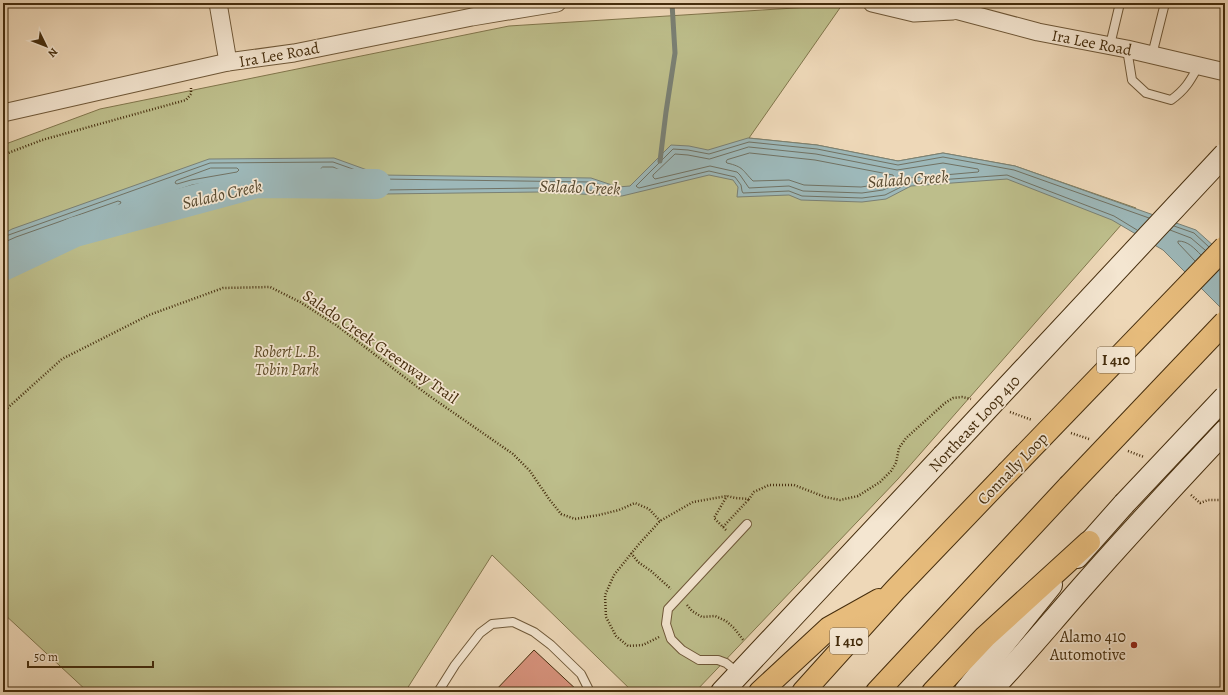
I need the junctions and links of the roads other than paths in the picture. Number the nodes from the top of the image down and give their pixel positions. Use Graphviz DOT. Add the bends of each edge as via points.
graph roads {
  1 [pos="218,3"];
  2 [pos="557,3"];
  3 [pos="872,3"];
  4 [pos="940,3"];
  5 [pos="1120,3"];
  6 [pos="1165,3"];
  7 [pos="959,11"];
  8 [pos="1110,45"];
  9 [pos="1127,49"];
  10 [pos="1152,55"];
  11 [pos="228,62"];
  12 [pos="1199,65"];
  13 [pos="1225,72"];
  14 [pos="3,113"];
  15 [pos="1225,154"];
  16 [pos="1225,247"];
  17 [pos="1225,322"];
  18 [pos="1225,397"];
  19 [pos="1223,436"];
  20 [pos="747,524"];
  21 [pos="1089,542"];
  22 [pos="895,590"];
  23 [pos="739,674"];
  24 [pos="438,692"];
  25 [pos="590,692"];
  26 [pos="722,692"];
  27 [pos="760,692"];
  28 [pos="803,692"];
  29 [pos="877,692"];
  30 [pos="933,692"];
  31 [pos="966,692"];
  32 [pos="989,692"];
  1 -- 11 [label="street"];
  2 -- 11 [label="street, Ira Lee Road" via="472,17 294,53"];
  3 -- 7 [label="street, Ira Lee Road" via="914,13"];
  4 -- 7 [label="street, Ira Lee Road"];
  5 -- 8 [label="lane"];
  6 -- 10 [label="lane"];
  7 -- 8 [label="street, Ira Lee Road" via="1038,32"];
  8 -- 9 [label="street, Ira Lee Road"];
  9 -- 10 [label="street, Ira Lee Road"];
  9 -- 12 [label="lane" via="1132,80 1146,93 1171,100 1182,92"];
  10 -- 12 [label="street, Ira Lee Road"];
  11 -- 14 [label="street, Ira Lee Road"];
  12 -- 13 [label="street, Ira Lee Road"];
  15 -- 23 [label="main road, Northeast Loop 410, bridge"];
  16 -- 22 [label="highway, Connally Loop / I 410, bridge"];
  17 -- 29 [label="highway, bridge"];
  18 -- 21 [label="main road, bridge"];
  19 -- 32 [label="main road" via="1112,554"];
  20 -- 23 [label="lane" via="668,609 666,624 670,638 682,650 699,660 718,660 726,663"];
  21 -- 30 [label="highway" via="985,637"];
  21 -- 31 [label="main road"];
  22 -- 27 [label="highway" via="829,628"];
  22 -- 28 [label="highway, Connally Loop / I 410"];
  23 -- 26 [label="main road, Northeast Loop 410"];
  24 -- 25 [label="lane" via="480,633 492,624 513,622 534,632 551,645 581,674"];
}
